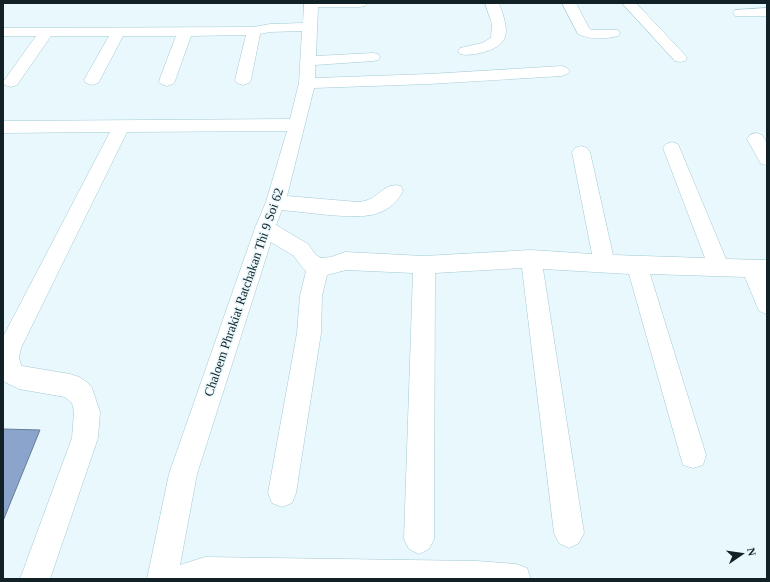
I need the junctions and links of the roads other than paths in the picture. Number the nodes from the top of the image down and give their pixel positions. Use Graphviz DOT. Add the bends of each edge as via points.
graph roads {
  1 [pos="312,3"];
  2 [pos="360,3"];
  3 [pos="492,3"];
  4 [pos="570,3"];
  5 [pos="629,3"];
  6 [pos="767,12"];
  7 [pos="740,13"];
  8 [pos="310,30"];
  9 [pos="185,31"];
  10 [pos="257,31"];
  11 [pos="3,32"];
  12 [pos="47,32"];
  13 [pos="118,32"];
  14 [pos="613,33"];
  15 [pos="464,51"];
  16 [pos="373,57"];
  17 [pos="680,58"];
  18 [pos="308,61"];
  19 [pos="562,71"];
  20 [pos="92,80"];
  21 [pos="167,80"];
  22 [pos="243,80"];
  23 [pos="11,82"];
  24 [pos="307,83"];
  25 [pos="297,125"];
  26 [pos="3,127"];
  27 [pos="121,127"];
  28 [pos="756,139"];
  29 [pos="672,148"];
  30 [pos="581,152"];
  31 [pos="767,159"];
  32 [pos="394,191"];
  33 [pos="276,202"];
  34 [pos="265,228"];
  35 [pos="531,259"];
  36 [pos="604,264"];
  37 [pos="424,265"];
  38 [pos="637,265"];
  39 [pos="318,267"];
  40 [pos="719,267"];
  41 [pos="760,268"];
  42 [pos="767,304"];
  43 [pos="692,455"];
  44 [pos="282,492"];
  45 [pos="569,533"];
  46 [pos="419,539"];
  47 [pos="35,579"];
  48 [pos="162,579"];
  49 [pos="184,579"];
  50 [pos="516,579"];
  1 -- 2 [label="street"];
  1 -- 8 [label="street, Chaloem Phrakiat Ratchakan Thi 9 Soi 62"];
  3 -- 15 [label="street" via="500,36 497,41 483,49"];
  4 -- 14 [label="street" via="583,31 588,34"];
  5 -- 17 [label="street"];
  6 -- 7 [label="street"];
  8 -- 10 [label="street" via="270,35"];
  8 -- 18 [label="street, Chaloem Phrakiat Ratchakan Thi 9 Soi 62"];
  9 -- 10 [label="street"];
  9 -- 13 [label="street"];
  9 -- 21 [label="street"];
  10 -- 22 [label="street"];
  11 -- 12 [label="street"];
  12 -- 13 [label="street"];
  12 -- 23 [label="street"];
  13 -- 20 [label="street"];
  16 -- 18 [label="street"];
  18 -- 24 [label="street, Chaloem Phrakiat Ratchakan Thi 9 Soi 62"];
  19 -- 24 [label="street"];
  24 -- 25 [label="street, Chaloem Phrakiat Ratchakan Thi 9 Soi 62"];
  25 -- 27 [label="street"];
  25 -- 33 [label="street, Chaloem Phrakiat Ratchakan Thi 9 Soi 62"];
  26 -- 27 [label="street"];
  27 -- 47 [label="street" via="13,340 7,358 10,372 20,377 70,386 78,391 87,412 85,438"];
  28 -- 31 [label="street"];
  29 -- 40 [label="street"];
  30 -- 36 [label="street"];
  32 -- 33 [label="street" via="379,206 370,210"];
  33 -- 34 [label="street, Chaloem Phrakiat Ratchakan Thi 9 Soi 62"];
  34 -- 39 [label="street" via="302,250 308,261"];
  34 -- 48 [label="street, Chaloem Phrakiat Ratchakan Thi 9 Soi 62" via="182,474"];
  35 -- 36 [label="street"];
  35 -- 37 [label="street"];
  35 -- 45 [label="street"];
  36 -- 38 [label="street"];
  37 -- 39 [label="street" via="345,261 332,266"];
  37 -- 46 [label="street"];
  38 -- 40 [label="street"];
  38 -- 43 [label="street"];
  39 -- 44 [label="street" via="311,296 308,333"];
  40 -- 41 [label="street"];
  41 -- 42 [label="street"];
  49 -- 50 [label="street" via="205,572 477,576"];
}
